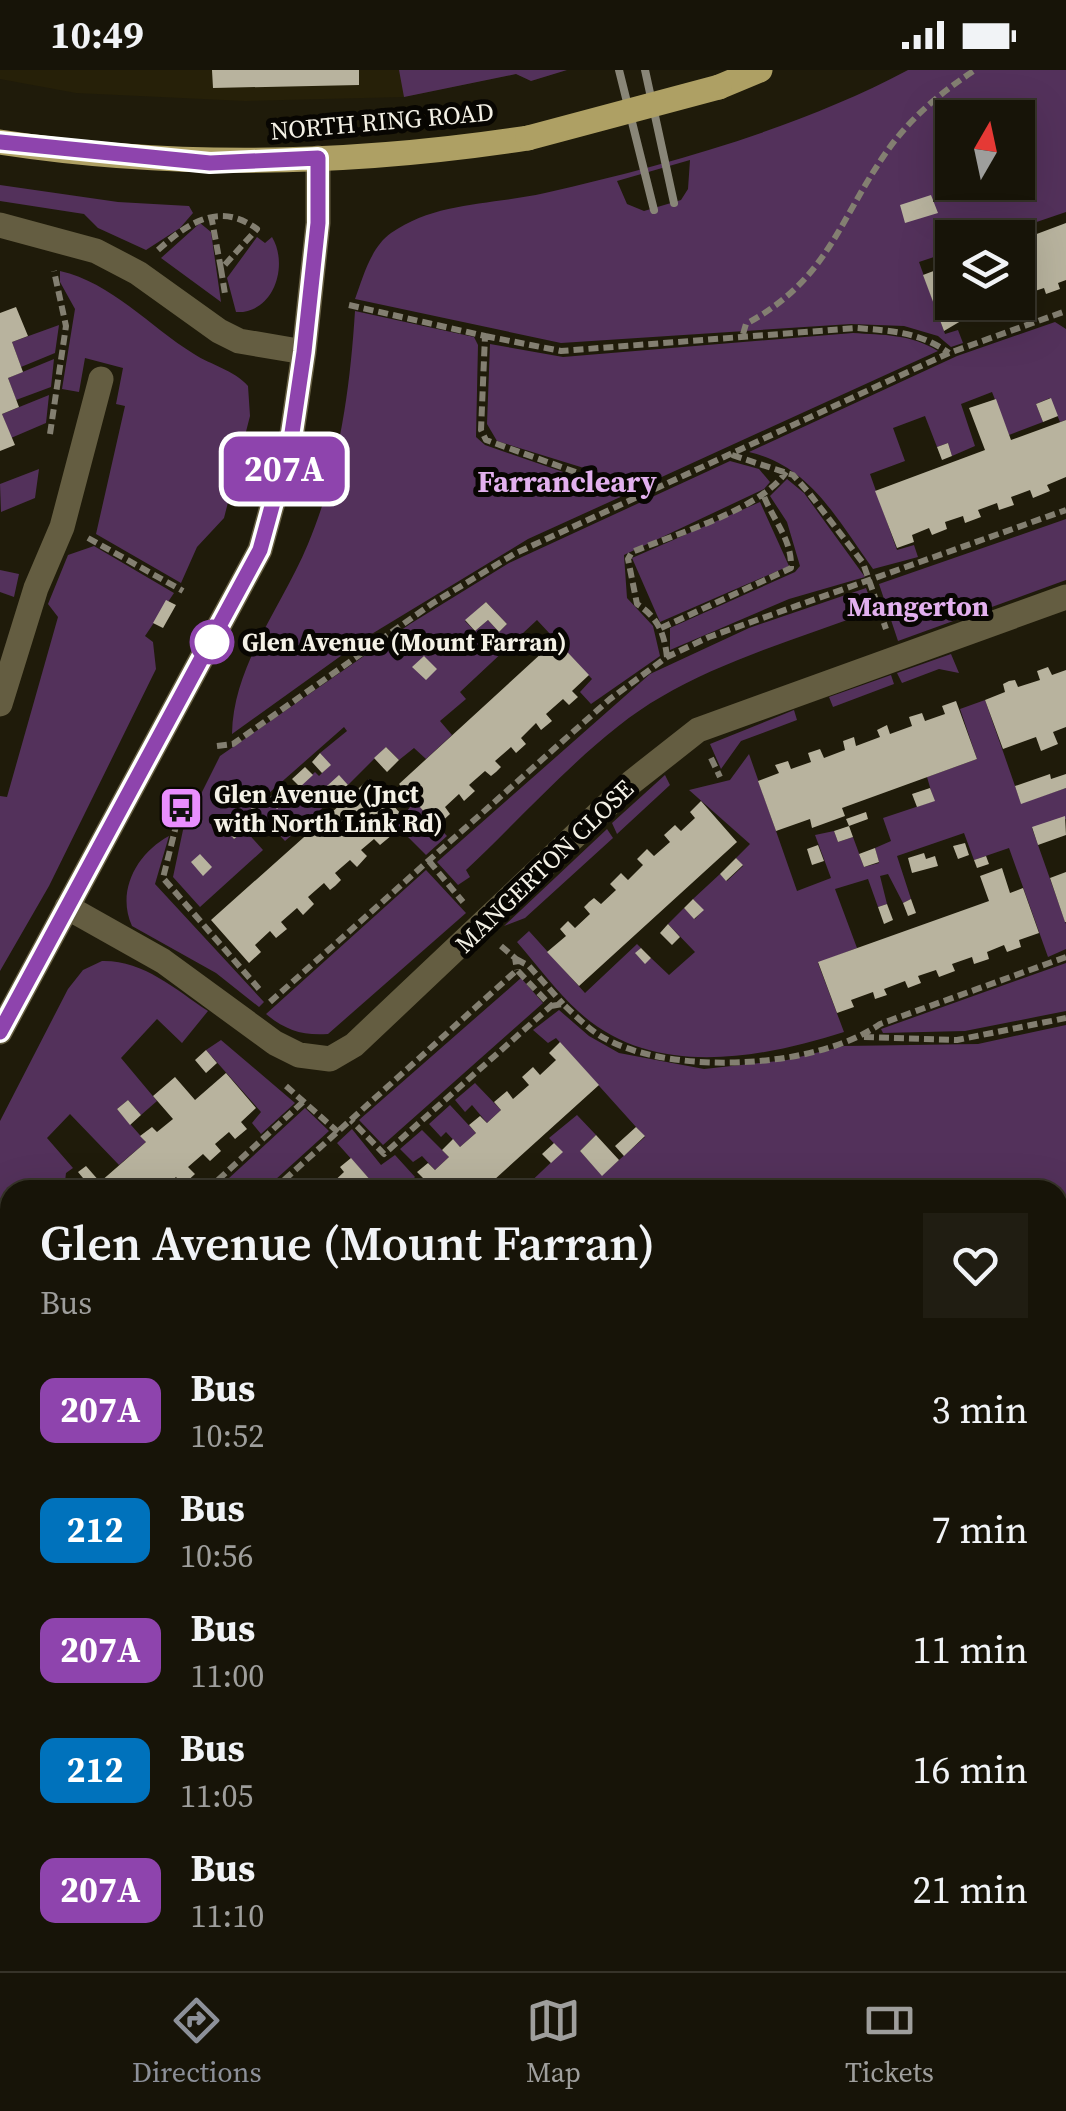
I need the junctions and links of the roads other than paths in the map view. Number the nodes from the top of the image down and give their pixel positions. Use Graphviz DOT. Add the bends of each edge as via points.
graph roads {
  1 [pos="760,70"];
  2 [pos="0,142"];
  3 [pos="318,158"];
  4 [pos="0,225"];
  5 [pos="304,352"];
  6 [pos="101,379"];
  7 [pos="1066,596"];
  8 [pos="0,704"];
  9 [pos="67,906"];
  10 [pos="0,1032"];
  1 -- 3 [label="main road, NORTH RING ROAD, bridge" via="528,138"];
  2 -- 3 [label="main road, NORTH RING ROAD" via="210,163"];
  3 -- 5 [label="street"];
  4 -- 5 [label="street" via="96,252 239,341"];
  5 -- 9 [label="street" via="292,433 260,550"];
  6 -- 8 [label="street" via="62,527"];
  7 -- 9 [label="street, MANGERTON CLOSE" via="698,730 632,782 354,1044 330,1058 314,1060 275,1043 212,993"];
  9 -- 10 [label="street"];
}
